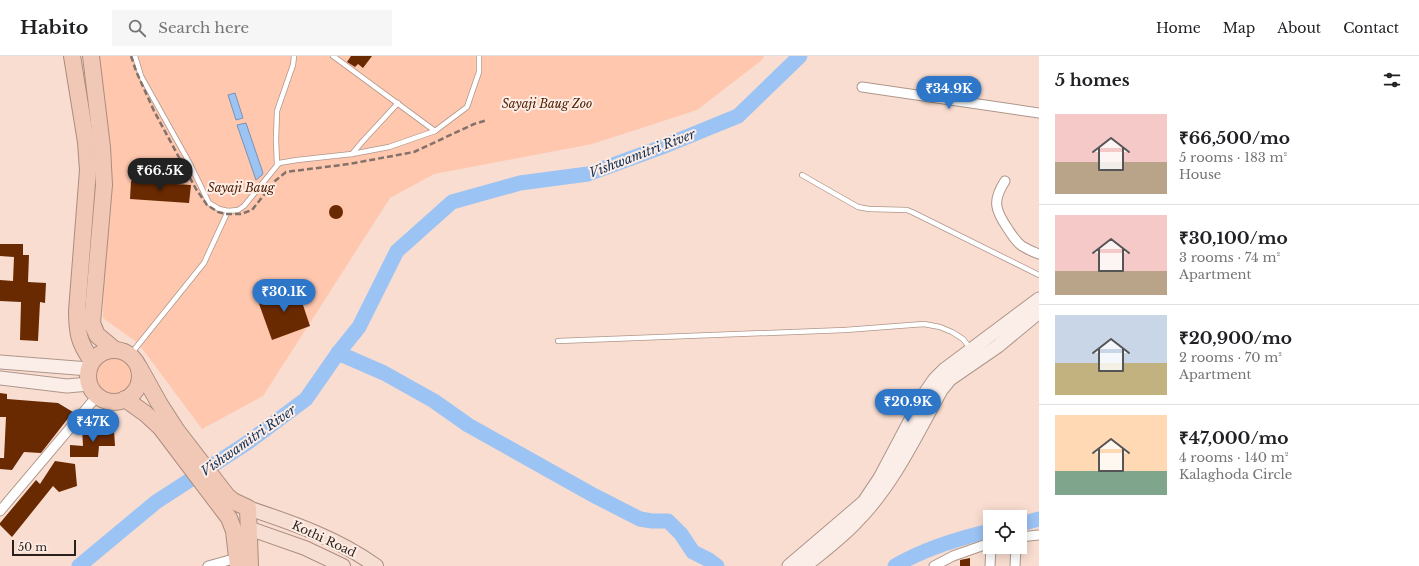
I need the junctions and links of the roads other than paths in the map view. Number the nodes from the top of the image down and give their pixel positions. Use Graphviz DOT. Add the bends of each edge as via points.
graph roads {
  1 [pos="72,56"];
  2 [pos="91,56"];
  3 [pos="135,56"];
  4 [pos="294,56"];
  5 [pos="333,56"];
  6 [pos="479,56"];
  7 [pos="862,87"];
  8 [pos="398,103"];
  9 [pos="1039,113"];
  10 [pos="435,131"];
  11 [pos="352,154"];
  12 [pos="277,165"];
  13 [pos="802,174"];
  14 [pos="1005,181"];
  15 [pos="228,210"];
  16 [pos="1039,254"];
  17 [pos="1039,275"];
  18 [pos="1039,300"];
  19 [pos="1039,312"];
  20 [pos="558,340"];
  21 [pos="971,349"];
  22 [pos="115,350"];
  23 [pos="135,361"];
  24 [pos="0,362"];
  25 [pos="0,378"];
  26 [pos="92,378"];
  27 [pos="941,381"];
  28 [pos="125,399"];
  29 [pos="173,434"];
  30 [pos="909,435"];
  31 [pos="226,500"];
  32 [pos="248,508"];
  33 [pos="0,511"];
  34 [pos="232,522"];
  35 [pos="248,528"];
  36 [pos="1039,535"];
  37 [pos="1027,536"];
  38 [pos="983,545"];
  39 [pos="991,554"];
  40 [pos="1016,554"];
  41 [pos="362,561"];
  42 [pos="242,563"];
  43 [pos="940,565"];
  44 [pos="208,566"];
  45 [pos="343,566"];
  46 [pos="376,566"];
  47 [pos="789,566"];
  48 [pos="805,566"];
  49 [pos="990,566"];
  50 [pos="1015,566"];
  1 -- 26 [label="highway" via="88,170 77,326"];
  2 -- 22 [label="highway" via="104,185 92,323 98,335"];
  3 -- 15 [label="lane" via="141,76 209,203 219,209"];
  4 -- 12 [label="lane" via="277,111"];
  5 -- 8 [label="lane"];
  6 -- 10 [label="lane" via="479,72 466,107"];
  7 -- 9 [label="street"];
  8 -- 10 [label="lane"];
  8 -- 11 [label="lane"];
  10 -- 11 [label="lane" via="389,147"];
  11 -- 12 [label="lane" via="297,160"];
  12 -- 15 [label="lane" via="244,206 238,210"];
  13 -- 17 [label="lane" via="858,207 907,210"];
  14 -- 16 [label="street" via="998,192 997,207 1000,217 1021,245"];
  15 -- 23 [label="lane" via="204,263 166,311"];
  18 -- 21 [label="street"];
  19 -- 27 [label="street" via="998,346 950,379"];
  20 -- 21 [label="lane" via="845,330 924,324 952,332 963,339"];
  21 -- 27 [label="street" via="944,370"];
  22 -- 23 [label="highway" via="123,351"];
  22 -- 26 [label="highway" via="98,355"];
  23 -- 28 [label="highway" via="140,382 132,395"];
  23 -- 29 [label="highway"];
  24 -- 26 [label="street"];
  25 -- 26 [label="street" via="67,386"];
  26 -- 28 [label="highway" via="104,400 118,402"];
  26 -- 33 [label="street"];
  27 -- 30 [label="street"];
  28 -- 29 [label="highway" via="161,428"];
  29 -- 31 [label="highway"];
  30 -- 47 [label="street" via="864,502"];
  30 -- 48 [label="street" via="884,489 856,522"];
  31 -- 32 [label="highway"];
  31 -- 34 [label="highway"];
  32 -- 35 [label="highway"];
  32 -- 41 [label="main road, Kothi Road" via="322,535"];
  34 -- 35 [label="highway"];
  34 -- 42 [label="highway"];
  35 -- 42 [label="highway"];
  35 -- 45 [label="main road, Kothi Road" via="305,548"];
  36 -- 37 [label="street"];
  38 -- 43 [label="street" via="953,556"];
  39 -- 49 [label="street"];
  40 -- 50 [label="street"];
  41 -- 46 [label="main road, Kothi Road"];
  42 -- 44 [label="street"];
}
